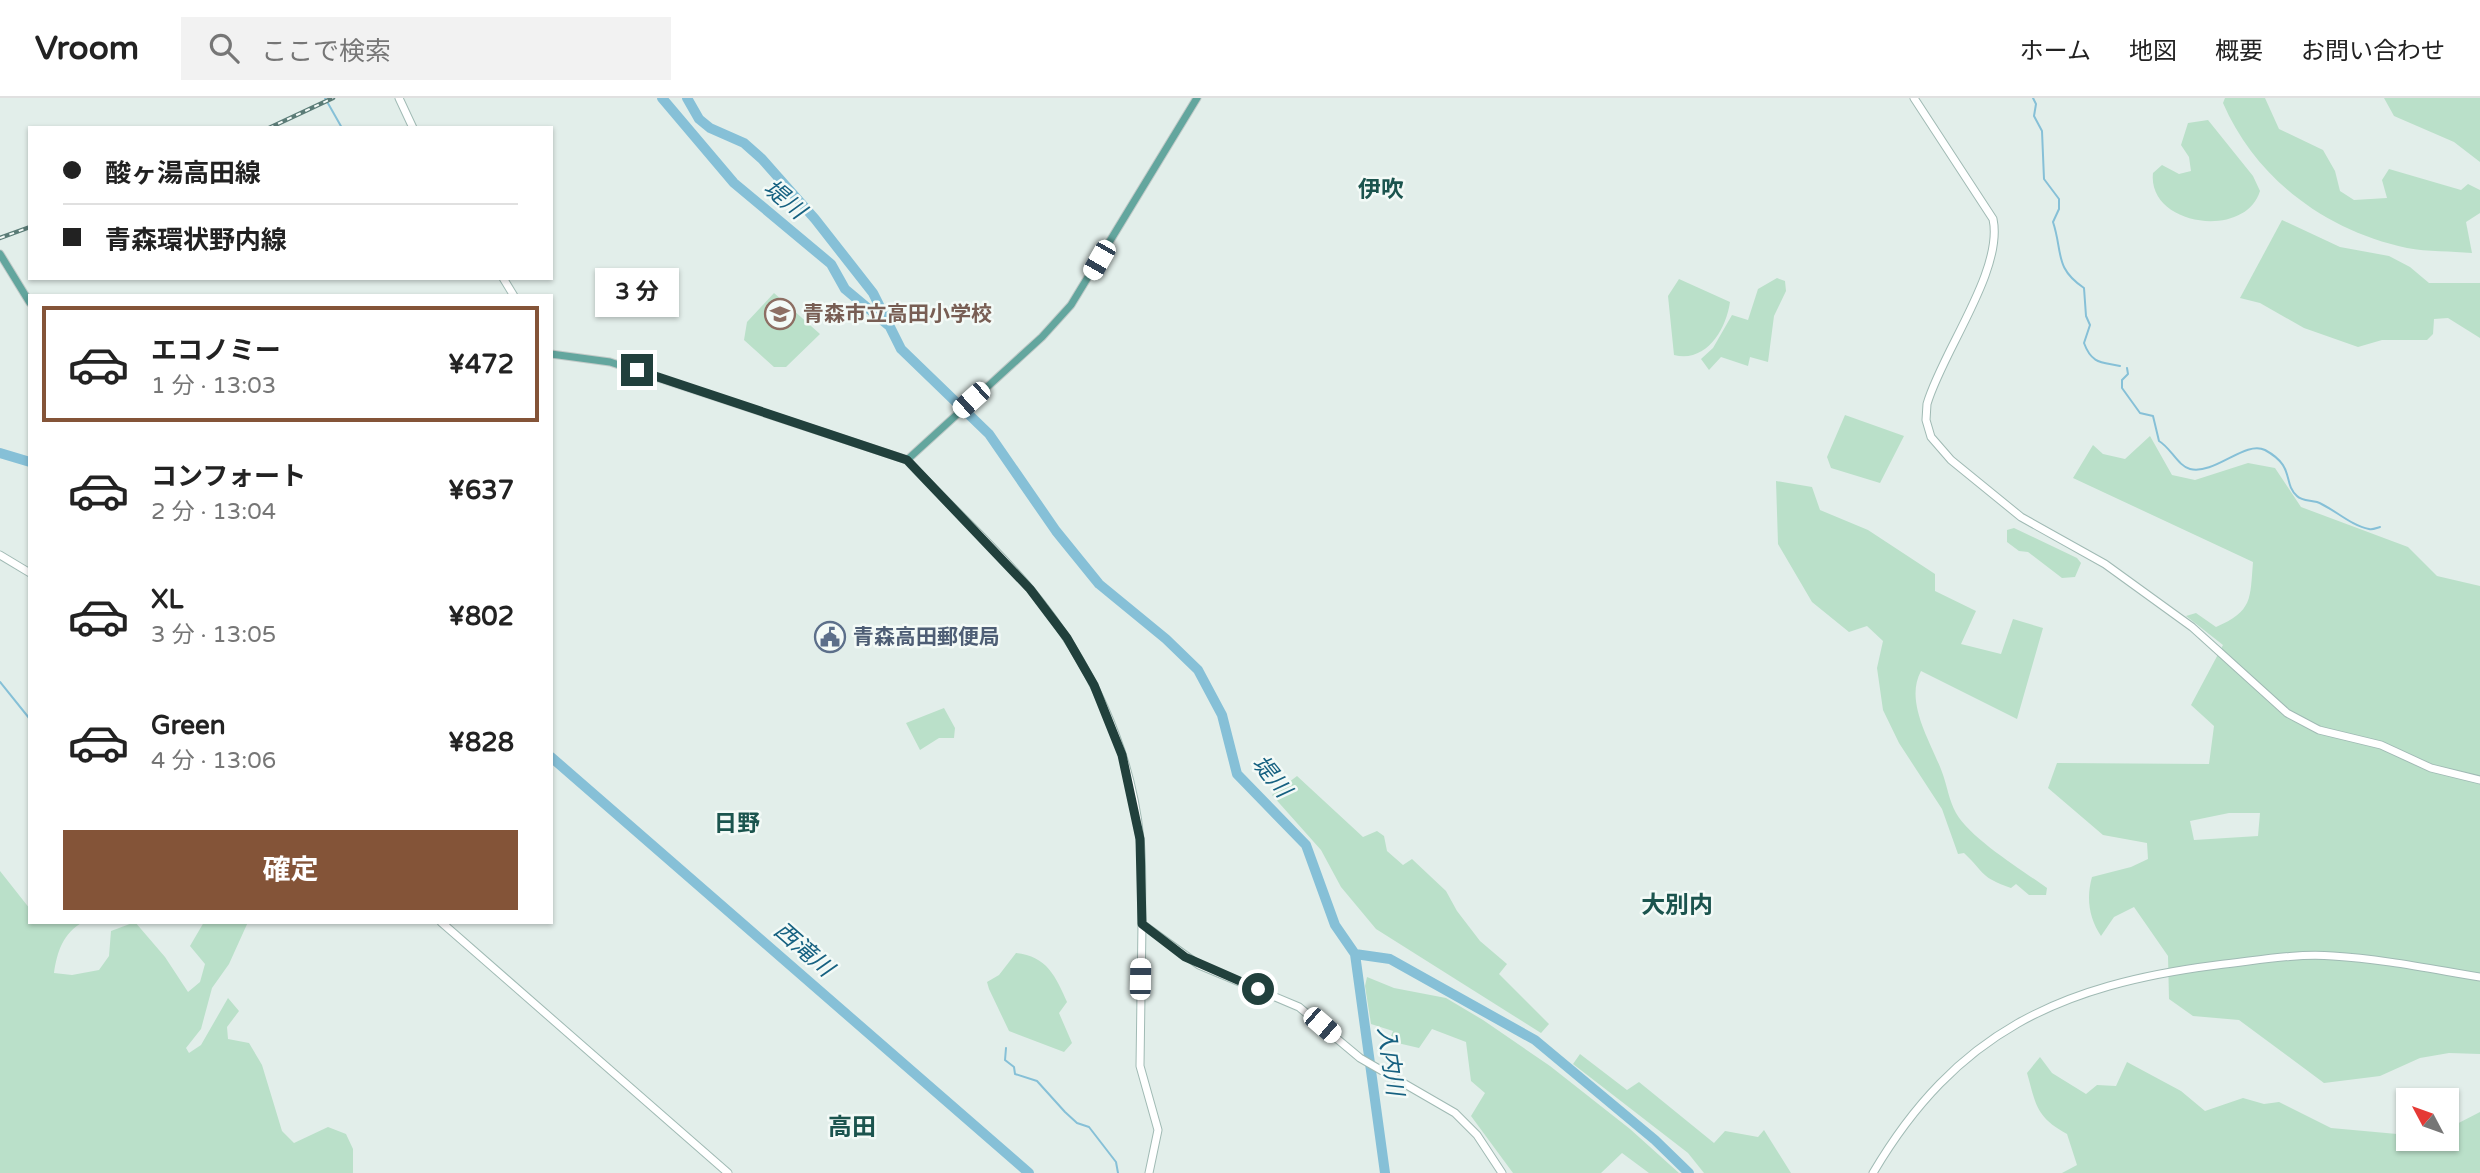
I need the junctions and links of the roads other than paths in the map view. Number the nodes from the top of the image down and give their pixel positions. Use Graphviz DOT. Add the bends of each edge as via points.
graph roads {
  1 [pos="399,98"];
  2 [pos="1197,98"];
  3 [pos="1914,98"];
  4 [pos="412,126"];
  5 [pos="0,254"];
  6 [pos="28,300"];
  7 [pos="553,354"];
  8 [pos="907,460"];
  9 [pos="0,555"];
  10 [pos="28,572"];
  11 [pos="2480,780"];
  12 [pos="443,924"];
  13 [pos="1142,924"];
  14 [pos="2480,977"];
  15 [pos="728,1173"];
  16 [pos="1149,1173"];
  17 [pos="1502,1173"];
  18 [pos="1873,1173"];
  1 -- 4 [label="street"];
  2 -- 8 [label="main road" via="1071,305"];
  3 -- 11 [label="street" via="1993,219 1996,237 1990,263 1927,404 1927,428 1942,451 2021,517 2105,564 2185,621 2298,720 2329,733 2381,745 2431,768"];
  5 -- 6 [label="main road"];
  7 -- 8 [label="main road" via="610,362"];
  8 -- 13 [label="street" via="1030,589 1067,638 1094,685 1122,755 1135,804"];
  9 -- 10 [label="street"];
  12 -- 15 [label="street"];
  13 -- 16 [label="street" via="1140,1066 1158,1130"];
  13 -- 17 [label="street" via="1199,965 1299,1007 1360,1058 1455,1113 1477,1135"];
  14 -- 18 [label="street" via="2317,955 2113,982 2024,1019 1967,1058 1926,1098"];
}
